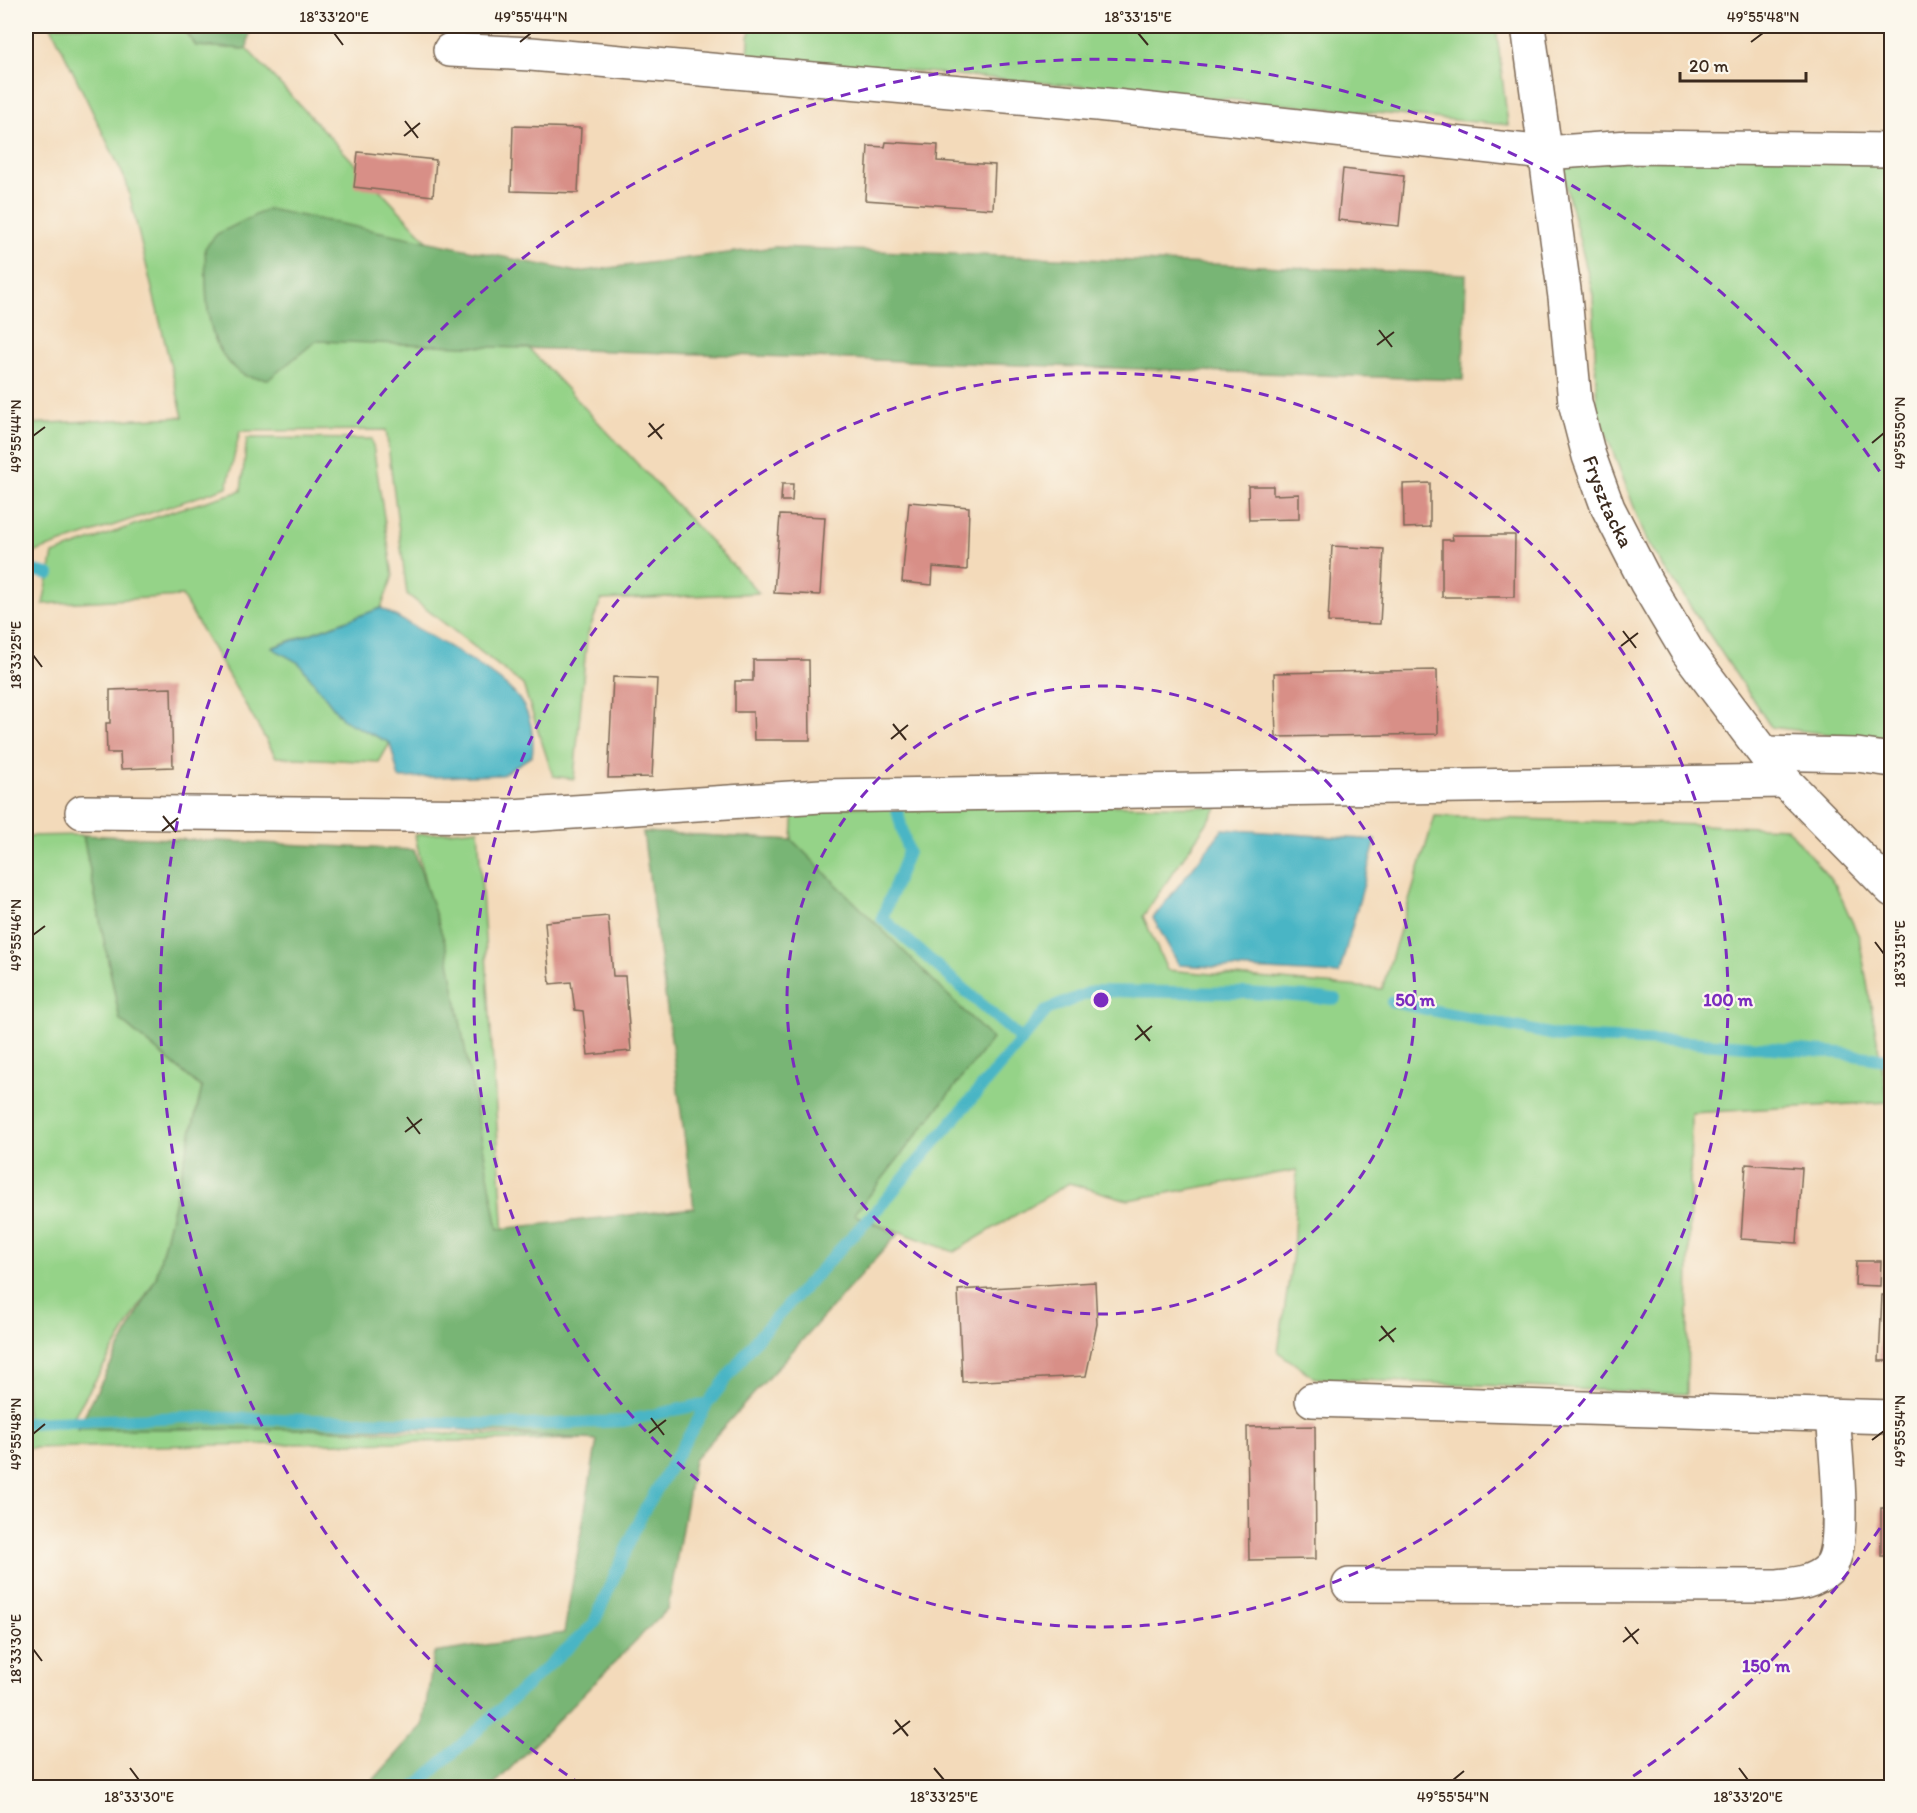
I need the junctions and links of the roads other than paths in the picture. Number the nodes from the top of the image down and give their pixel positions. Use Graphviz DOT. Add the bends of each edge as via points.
graph roads {
  1 [pos="1528,26"];
  2 [pos="450,50"];
  3 [pos="1892,150"];
  4 [pos="1545,153"];
  5 [pos="1765,753"];
  6 [pos="1892,760"];
  7 [pos="1785,781"];
  8 [pos="82,812"];
  9 [pos="1892,890"];
  10 [pos="1312,1400"];
  11 [pos="1833,1416"];
  12 [pos="1892,1418"];
  13 [pos="1350,1585"];
  1 -- 4 [label="street, Frysztacka"];
  2 -- 4 [label="street" via="1097,104"];
  3 -- 4 [label="street" via="1629,147"];
  4 -- 5 [label="street, Frysztacka" via="1575,402 1604,498 1646,582 1687,651"];
  5 -- 6 [label="street" via="1857,755"];
  5 -- 7 [label="street, Frysztacka"];
  7 -- 8 [label="street" via="821,795 511,816"];
  7 -- 9 [label="street, Frysztacka"];
  10 -- 11 [label="street"];
  11 -- 12 [label="street"];
  11 -- 13 [label="street" via="1839,1546 1830,1568 1809,1582 1777,1586"];
}
